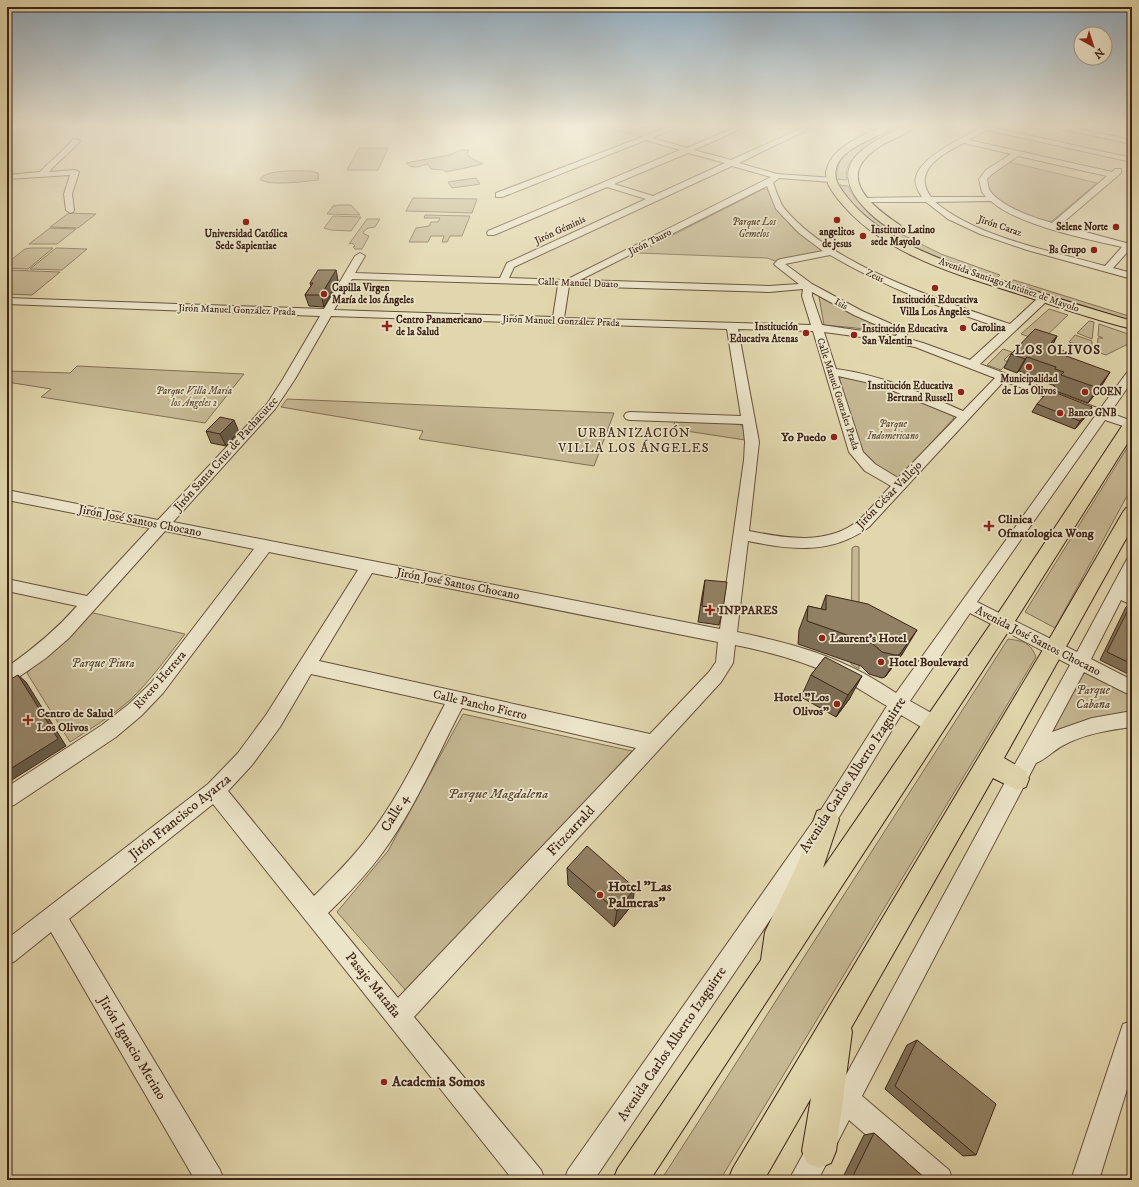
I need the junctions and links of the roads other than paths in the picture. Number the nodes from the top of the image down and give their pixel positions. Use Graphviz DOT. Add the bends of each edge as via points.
graph roads {
  1 [pos="72,182"];
  2 [pos="531,182"];
  3 [pos="611,182"];
  4 [pos="690,182"];
  5 [pos="769,182"];
  6 [pos="832,182"];
  7 [pos="853,182"];
  8 [pos="920,182"];
  9 [pos="983,182"];
  10 [pos="1104,182"];
  11 [pos="607,184"];
  12 [pos="498,195"];
  13 [pos="654,199"];
  14 [pos="929,199"];
  15 [pos="990,199"];
  16 [pos="864,200"];
  17 [pos="70,210"];
  18 [pos="1054,226"];
  19 [pos="491,233"];
  20 [pos="905,233"];
  21 [pos="1130,244"];
  22 [pos="831,252"];
  23 [pos="360,256"];
  24 [pos="1106,269"];
  25 [pos="348,276"];
  26 [pos="1132,276"];
  27 [pos="503,280"];
  28 [pos="568,283"];
  29 [pos="808,286"];
  30 [pos="1044,298"];
  31 [pos="7,301"];
  32 [pos="327,313"];
  33 [pos="558,321"];
  34 [pos="1132,325"];
  35 [pos="732,326"];
  36 [pos="817,328"];
  37 [pos="1011,328"];
  38 [pos="900,340"];
  39 [pos="972,365"];
  40 [pos="831,372"];
  41 [pos="1132,373"];
  42 [pos="1003,376"];
  43 [pos="1102,414"];
  44 [pos="630,416"];
  45 [pos="965,416"];
  46 [pos="747,420"];
  47 [pos="1132,424"];
  48 [pos="900,485"];
  49 [pos="7,495"];
  50 [pos="1132,512"];
  51 [pos="162,526"];
  52 [pos="742,535"];
  53 [pos="265,546"];
  54 [pos="1132,563"];
  55 [pos="368,566"];
  56 [pos="7,585"];
  57 [pos="1124,595"];
  58 [pos="90,603"];
  59 [pos="966,604"];
  60 [pos="1003,623"];
  61 [pos="728,637"];
  62 [pos="1055,649"];
  63 [pos="1081,662"];
  64 [pos="308,666"];
  65 [pos="7,676"];
  66 [pos="1132,688"];
  67 [pos="457,700"];
  68 [pos="898,704"];
  69 [pos="1132,719"];
  70 [pos="935,725"];
  71 [pos="652,743"];
  72 [pos="988,762"];
  73 [pos="1022,770"];
  74 [pos="215,791"];
  75 [pos="7,798"];
  76 [pos="826,820"];
  77 [pos="314,912"];
  78 [pos="55,917"];
  79 [pos="7,953"];
  80 [pos="775,964"];
  81 [pos="398,1016"];
  82 [pos="838,1023"];
  83 [pos="1132,1033"];
  84 [pos="1127,1065"];
  85 [pos="846,1100"];
  86 [pos="819,1151"];
  87 [pos="210,1180"];
  88 [pos="531,1180"];
  89 [pos="578,1180"];
  90 [pos="630,1180"];
  91 [pos="745,1180"];
  92 [pos="803,1180"];
  93 [pos="939,1180"];
  94 [pos="1085,1180"];
  1 -- 17 [label="street" via="68,194"];
  2 -- 12 [label="street"];
  3 -- 11 [label="street"];
  4 -- 13 [label="street, Jirón Géminis"];
  5 -- 22 [label="street, Zeus" via="775,202 786,217 806,236"];
  5 -- 28 [label="street, Jirón Tauro"];
  6 -- 30 [label="main road, Avenida Santiago Antúnez de Mayolo" via="842,200 854,213 890,239 956,268"];
  7 -- 16 [label="main road"];
  8 -- 14 [label="street, Jirón Caraz" via="922,191"];
  9 -- 15 [label="street"];
  10 -- 18 [label="street"];
  11 -- 13 [label="street"];
  11 -- 19 [label="street"];
  13 -- 27 [label="street, Jirón Géminis" via="510,265"];
  14 -- 15 [label="street"];
  14 -- 16 [label="street"];
  14 -- 24 [label="street, Jirón Caraz" via="950,217 971,227 1024,246"];
  15 -- 18 [label="street" via="1013,212"];
  16 -- 20 [label="main road" via="881,217"];
  18 -- 21 [label="street"];
  21 -- 24 [label="street"];
  22 -- 29 [label="street, Isis" via="779,264"];
  22 -- 37 [label="street, Zeus" via="897,286"];
  23 -- 25 [label="street, Jirón Santa Cruz de Pachacutec"];
  24 -- 26 [label="street, Jirón Caraz"];
  25 -- 27 [label="street, Calle Manuel Duato"];
  25 -- 32 [label="street, Jirón Santa Cruz de Pachacutec"];
  27 -- 28 [label="street, Calle Manuel Duato"];
  28 -- 29 [label="street, Calle Manuel Duato" via="769,289"];
  28 -- 33 [label="street" via="563,286"];
  29 -- 36 [label="street, Calle Manuel Gonzales Prada" via="806,296"];
  29 -- 38 [label="street, Isis" via="858,313 897,329 902,334"];
  30 -- 34 [label="main road, Avenida Santiago Antúnez de Mayolo"];
  30 -- 37 [label="street"];
  31 -- 32 [label="street, Jirón Manuel González Prada"];
  32 -- 33 [label="street, Jirón Manuel González Prada"];
  32 -- 51 [label="street, Jirón Santa Cruz de Pachacutec" via="274,402"];
  33 -- 35 [label="street, Jirón Manuel González Prada"];
  35 -- 36 [label="street, Jirón Manuel González Prada"];
  35 -- 46 [label="street, Fitzcarrald"];
  36 -- 38 [label="street, Jirón Manuel González Prada" via="860,332"];
  36 -- 40 [label="street, Calle Manuel Gonzales Prada"];
  37 -- 39 [label="street"];
  38 -- 39 [label="street, Jirón Manuel González Prada"];
  39 -- 42 [label="street, Jirón Manuel González Prada"];
  40 -- 45 [label="street" via="879,380"];
  40 -- 48 [label="street, Calle Manuel Gonzales Prada" via="859,457 874,471"];
  41 -- 43 [label="street, Avenida Carlos Alberto Izaguirre"];
  42 -- 43 [label="street, Jirón Manuel González Prada"];
  42 -- 45 [label="street, Jirón César Vallejo"];
  43 -- 47 [label="street, Jirón Manuel González Prada"];
  43 -- 59 [label="street, Avenida Carlos Alberto Izaguirre"];
  44 -- 46 [label="street"];
  45 -- 48 [label="street, Jirón César Vallejo"];
  46 -- 52 [label="street, Fitzcarrald" via="752,442"];
  47 -- 60 [label="main road"];
  48 -- 52 [label="street, Jirón César Vallejo" via="856,530 838,538 795,543"];
  49 -- 51 [label="street, Jirón José Santos Chocano"];
  50 -- 62 [label="main road"];
  51 -- 53 [label="street, Jirón José Santos Chocano"];
  51 -- 58 [label="street, Jirón Santa Cruz de Pachacutec"];
  52 -- 61 [label="street, Fitzcarrald"];
  53 -- 55 [label="street, Jirón José Santos Chocano"];
  53 -- 75 [label="street, Rivero Herrera" via="156,688 135,710 109,731"];
  54 -- 57 [label="street"];
  55 -- 61 [label="street, Jirón José Santos Chocano"];
  55 -- 64 [label="street, Jirón Francisco Ayarza"];
  56 -- 58 [label="street"];
  57 -- 63 [label="street"];
  58 -- 65 [label="street, Jirón Santa Cruz de Pachacutec" via="40,653"];
  59 -- 60 [label="street, Avenida José Santos Chocano"];
  59 -- 68 [label="street, Avenida Carlos Alberto Izaguirre"];
  60 -- 62 [label="street, Avenida José Santos Chocano"];
  60 -- 70 [label="main road"];
  61 -- 68 [label="street, Jirón José Santos Chocano" via="764,644 826,664 847,673"];
  61 -- 71 [label="street, Fitzcarrald" via="724,663 719,673"];
  62 -- 63 [label="street, Avenida José Santos Chocano"];
  62 -- 72 [label="main road"];
  63 -- 66 [label="street, Avenida José Santos Chocano"];
  63 -- 73 [label="street"];
  64 -- 67 [label="street, Calle Pancho Fierro"];
  64 -- 74 [label="street, Jirón Francisco Ayarza" via="256,746"];
  67 -- 71 [label="street, Calle Pancho Fierro"];
  67 -- 77 [label="street, Calle 4" via="376,843 358,867"];
  68 -- 70 [label="street, Jirón José Santos Chocano"];
  68 -- 76 [label="street, Avenida Carlos Alberto Izaguirre"];
  69 -- 73 [label="street" via="1098,725 1063,736 1042,747"];
  70 -- 80 [label="main road"];
  71 -- 81 [label="street, Fitzcarrald"];
  72 -- 73 [label="main road"];
  72 -- 82 [label="main road"];
  73 -- 85 [label="street"];
  74 -- 77 [label="street, Pasaje Mataña"];
  74 -- 78 [label="street, Jirón Francisco Ayarza"];
  76 -- 80 [label="main road" via="810,868 779,932"];
  76 -- 89 [label="street, Avenida Carlos Alberto Izaguirre"];
  77 -- 81 [label="street, Pasaje Mataña"];
  78 -- 79 [label="street, Jirón Francisco Ayarza"];
  78 -- 87 [label="street, Jirón Ignacio Merino"];
  80 -- 90 [label="main road"];
  81 -- 88 [label="street, Pasaje Mataña"];
  82 -- 86 [label="main road"];
  82 -- 91 [label="main road"];
  83 -- 84 [label="street"];
  84 -- 94 [label="street"];
  85 -- 86 [label="street"];
  85 -- 93 [label="street"];
  86 -- 92 [label="street"];
}
